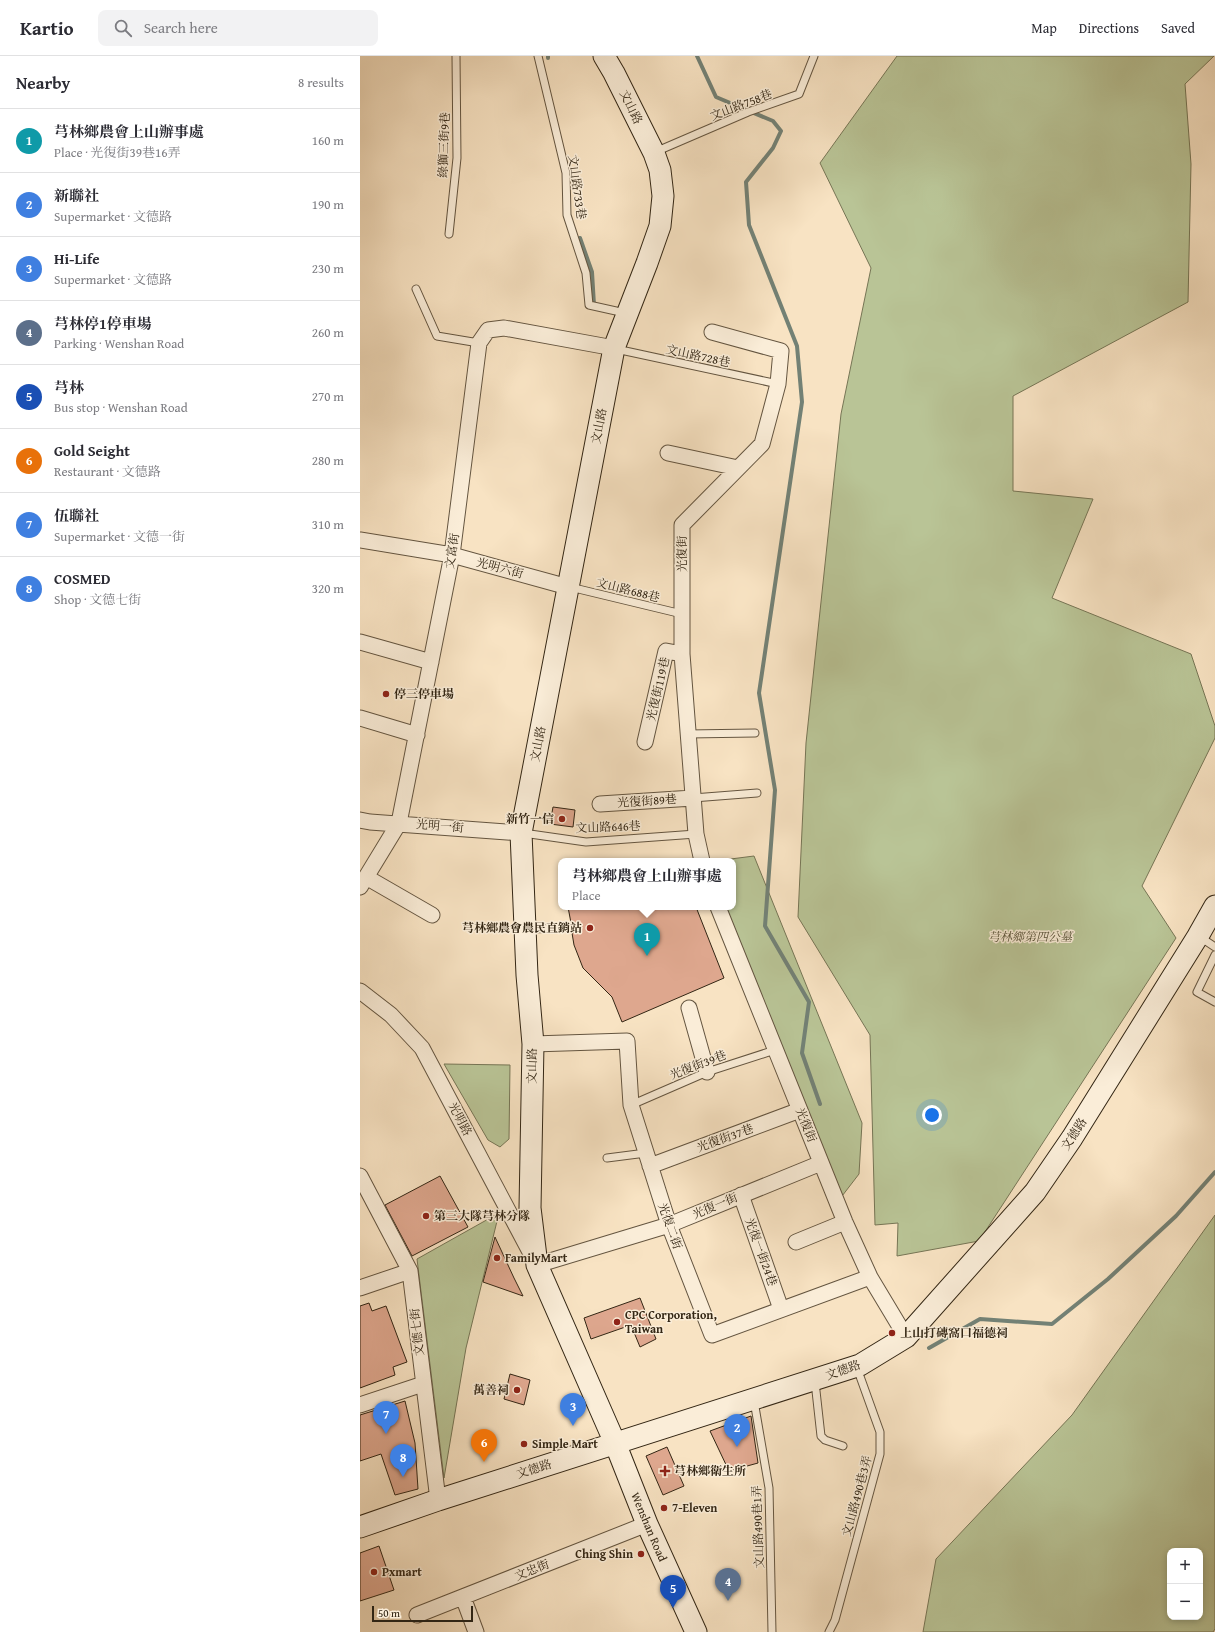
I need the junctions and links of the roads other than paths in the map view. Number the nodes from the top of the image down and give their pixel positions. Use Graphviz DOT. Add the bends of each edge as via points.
graph roads {
  1 [pos="456,56"];
  2 [pos="538,56"];
  3 [pos="604,56"];
  4 [pos="814,56"];
  5 [pos="654,153"];
  6 [pos="449,234"];
  7 [pos="416,289"];
  8 [pos="628,314"];
  9 [pos="712,332"];
  10 [pos="479,344"];
  11 [pos="614,348"];
  12 [pos="778,384"];
  13 [pos="668,453"];
  14 [pos="738,468"];
  15 [pos="360,540"];
  16 [pos="452,555"];
  17 [pos="568,586"];
  18 [pos="682,614"];
  19 [pos="360,642"];
  20 [pos="682,654"];
  21 [pos="431,662"];
  22 [pos="360,718"];
  23 [pos="756,733"];
  24 [pos="688,734"];
  25 [pos="417,735"];
  26 [pos="645,742"];
  27 [pos="757,793"];
  28 [pos="693,798"];
  29 [pos="600,804"];
  30 [pos="360,820"];
  31 [pos="399,823"];
  32 [pos="521,833"];
  33 [pos="696,834"];
  34 [pos="701,858"];
  35 [pos="363,882"];
  36 [pos="1215,906"];
  37 [pos="719,910"];
  38 [pos="432,915"];
  39 [pos="572,928"];
  40 [pos="525,929"];
  41 [pos="1207,942"];
  42 [pos="1215,955"];
  43 [pos="360,991"];
  44 [pos="1215,1002"];
  45 [pos="689,1008"];
  46 [pos="533,1044"];
  47 [pos="775,1050"];
  48 [pos="707,1072"];
  49 [pos="631,1105"];
  50 [pos="800,1110"];
  51 [pos="606,1158"];
  52 [pos="648,1160"];
  53 [pos="821,1163"];
  54 [pos="360,1176"];
  55 [pos="740,1196"];
  56 [pos="845,1222"];
  57 [pos="669,1225"];
  58 [pos="796,1242"];
  59 [pos="537,1265"];
  60 [pos="410,1271"];
  61 [pos="870,1277"];
  62 [pos="360,1288"];
  63 [pos="781,1309"];
  64 [pos="906,1337"];
  65 [pos="857,1366"];
  66 [pos="815,1380"];
  67 [pos="423,1384"];
  68 [pos="754,1399"];
  69 [pos="360,1405"];
  70 [pos="615,1443"];
  71 [pos="843,1446"];
  72 [pos="438,1500"];
  73 [pos="646,1524"];
  74 [pos="360,1527"];
  75 [pos="463,1597"];
  76 [pos="417,1615"];
  77 [pos="692,1631"];
  78 [pos="476,1632"];
  79 [pos="772,1632"];
  80 [pos="829,1632"];
  1 -- 6 [label="lane, 綠獅三街9巷" via="457,158"];
  2 -- 8 [label="lane, 文山路733巷" via="566,173 567,215 586,273 589,305"];
  3 -- 5 [label="main road, 文山路"];
  4 -- 5 [label="lane, 文山路758巷" via="799,94 748,112"];
  5 -- 8 [label="main road, 文山路" via="660,170 663,196 660,226"];
  7 -- 10 [label="lane" via="437,336"];
  8 -- 11 [label="main road, 文山路"];
  9 -- 12 [label="street, 光復街" via="781,351"];
  10 -- 11 [label="street" via="488,330 504,328"];
  10 -- 16 [label="street, 文富街"];
  11 -- 12 [label="lane, 文山路728巷"];
  11 -- 17 [label="main road, 文山路"];
  12 -- 14 [label="street, 光復街" via="762,444"];
  13 -- 14 [label="street"];
  14 -- 18 [label="street, 光復街" via="682,525"];
  15 -- 16 [label="street, 光明六街"];
  16 -- 17 [label="street, 光明六街"];
  16 -- 21 [label="street, 文富街"];
  17 -- 18 [label="lane, 文山路688巷"];
  17 -- 32 [label="main road, 文山路"];
  18 -- 20 [label="street, 光復街"];
  19 -- 21 [label="street"];
  20 -- 24 [label="street, 光復街"];
  20 -- 26 [label="street, 光復街119巷" via="666,651"];
  21 -- 25 [label="street, 文富街"];
  22 -- 25 [label="street"];
  23 -- 24 [label="lane"];
  24 -- 28 [label="street, 光復街"];
  25 -- 31 [label="street, 文富街"];
  27 -- 28 [label="lane"];
  28 -- 29 [label="street, 光復街89巷"];
  28 -- 33 [label="street, 光復街"];
  30 -- 31 [label="street, 光明一街"];
  31 -- 32 [label="street, 光明一街"];
  31 -- 35 [label="street, 文富街"];
  32 -- 33 [label="lane, 文山路646巷" via="586,842"];
  32 -- 40 [label="main road, 文山路"];
  33 -- 34 [label="street, 光復街"];
  35 -- 38 [label="street"];
  36 -- 41 [label="main road, 文德路"];
  37 -- 47 [label="street, 光復街"];
  39 -- 40 [label="lane"];
  40 -- 46 [label="main road, 文山路"];
  41 -- 64 [label="main road, 文德路" via="1035,1192"];
  42 -- 44 [label="lane" via="1197,992"];
  43 -- 59 [label="street, 光明路" via="391,1015 422,1048"];
  45 -- 48 [label="street"];
  46 -- 49 [label="street, 光復二街" via="627,1041"];
  46 -- 59 [label="main road, 文山路" via="530,1208"];
  47 -- 48 [label="lane, 光復街39巷"];
  47 -- 50 [label="street, 光復街"];
  48 -- 49 [label="lane, 光復街39巷"];
  49 -- 52 [label="street, 光復二街"];
  50 -- 52 [label="street, 光復街37巷"];
  50 -- 53 [label="street, 光復街"];
  51 -- 52 [label="lane"];
  52 -- 57 [label="street, 光復二街"];
  53 -- 55 [label="street, 光復一街"];
  53 -- 56 [label="street, 光復街"];
  54 -- 60 [label="street, 文德七街"];
  55 -- 57 [label="street, 光復一街"];
  55 -- 63 [label="street, 光復一街24巷"];
  56 -- 58 [label="street"];
  56 -- 61 [label="street, 光復街"];
  57 -- 59 [label="street, 光復一街"];
  57 -- 63 [label="street, 光復二街" via="712,1335"];
  59 -- 70 [label="main road, 文山路"];
  60 -- 62 [label="street"];
  60 -- 67 [label="street, 文德七街"];
  61 -- 63 [label="street, 光復二街"];
  61 -- 64 [label="street, 光復街"];
  64 -- 65 [label="main road, 文德路"];
  65 -- 66 [label="main road, 文德路"];
  65 -- 80 [label="lane, 文山路490巷3弄" via="880,1432 880,1454 835,1620"];
  66 -- 68 [label="main road, 文德路"];
  66 -- 71 [label="lane" via="821,1436"];
  67 -- 69 [label="street"];
  67 -- 72 [label="street, 文德七街"];
  68 -- 70 [label="main road, 文德路"];
  68 -- 79 [label="lane, 文山路490巷1弄" via="769,1488"];
  70 -- 72 [label="main road, 文德路"];
  70 -- 73 [label="main road, Wenshan Road"];
  72 -- 74 [label="main road, 文德路"];
  73 -- 75 [label="street, 文忠街"];
  73 -- 77 [label="main road, Wenshan Road"];
  75 -- 76 [label="street, 文忠街"];
  75 -- 78 [label="street"];
}
